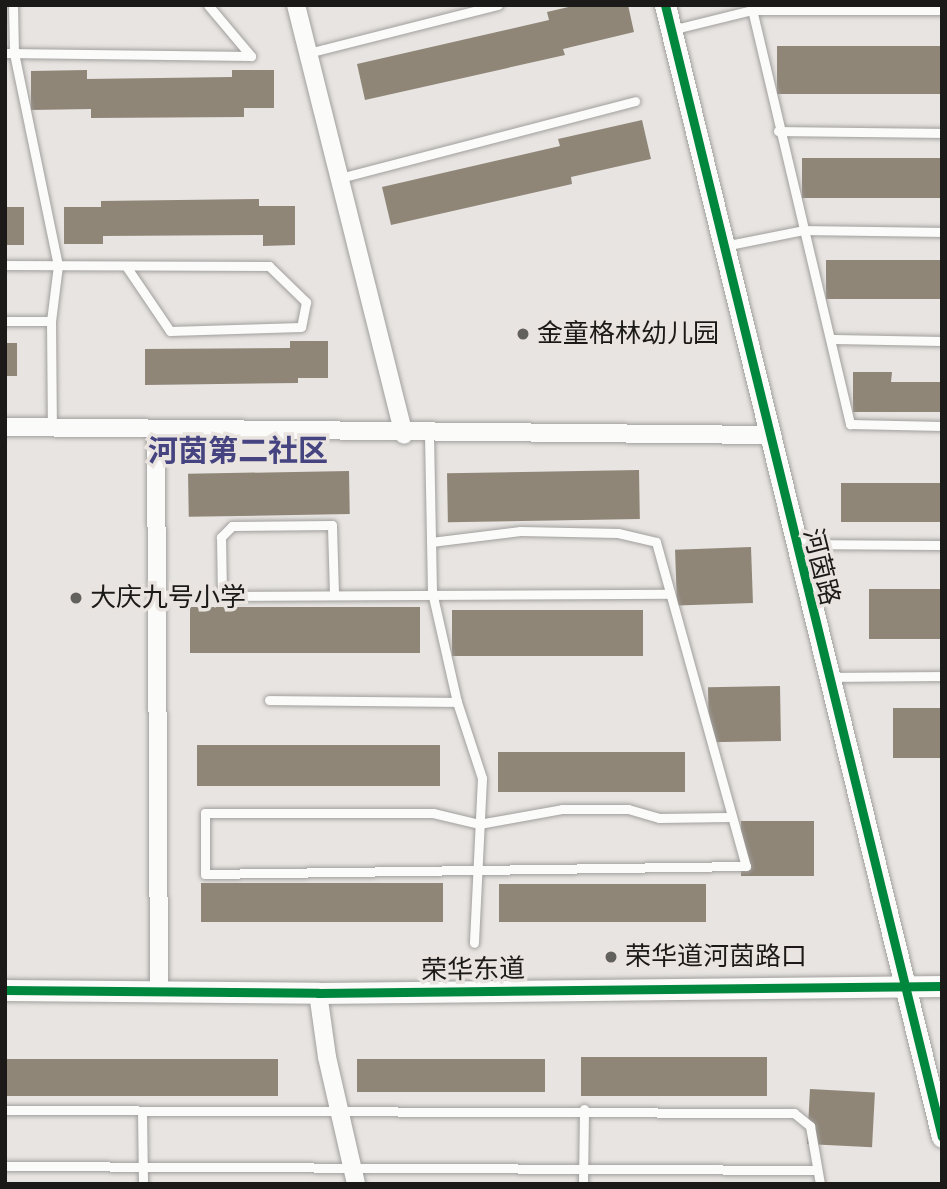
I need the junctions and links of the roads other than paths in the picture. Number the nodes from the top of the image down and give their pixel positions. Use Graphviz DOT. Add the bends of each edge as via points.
graph roads {
  1 [pos="13,5"];
  2 [pos="208,5"];
  3 [pos="296,5"];
  4 [pos="498,5"];
  5 [pos="665,5"];
  6 [pos="751,8"];
  7 [pos="942,10"];
  8 [pos="671,30"];
  9 [pos="10,53"];
  10 [pos="308,53"];
  11 [pos="635,102"];
  12 [pos="778,131"];
  13 [pos="942,133"];
  14 [pos="340,178"];
  15 [pos="804,230"];
  16 [pos="942,232"];
  17 [pos="722,247"];
  18 [pos="5,265"];
  19 [pos="58,265"];
  20 [pos="126,266"];
  21 [pos="5,321"];
  22 [pos="51,321"];
  23 [pos="833,340"];
  24 [pos="942,341"];
  25 [pos="942,426"];
  26 [pos="5,427"];
  27 [pos="52,428"];
  28 [pos="156,431"];
  29 [pos="404,435"];
  30 [pos="429,435"];
  31 [pos="767,435"];
  32 [pos="431,542"];
  33 [pos="794,544"];
  34 [pos="942,545"];
  35 [pos="432,593"];
  36 [pos="334,594"];
  37 [pos="670,594"];
  38 [pos="942,676"];
  39 [pos="827,677"];
  40 [pos="269,700"];
  41 [pos="457,702"];
  42 [pos="732,817"];
  43 [pos="479,824"];
  44 [pos="475,870"];
  45 [pos="474,943"];
  46 [pos="904,986"];
  47 [pos="942,986"];
  48 [pos="5,990"];
  49 [pos="159,990"];
  50 [pos="318,993"];
  51 [pos="584,1109"];
  52 [pos="5,1110"];
  53 [pos="142,1111"];
  54 [pos="339,1111"];
  55 [pos="942,1138"];
  56 [pos="5,1166"];
  57 [pos="143,1166"];
  58 [pos="583,1169"];
  59 [pos="817,1170"];
  60 [pos="354,1176"];
  61 [pos="143,1184"];
  62 [pos="583,1184"];
  63 [pos="820,1184"];
  1 -- 9 [label="lane"];
  2 -- 9 [label="lane" via="251,56"];
  3 -- 10 [label="street"];
  4 -- 10 [label="lane"];
  5 -- 8 [label="street, 河茵路"];
  6 -- 7 [label="lane"];
  6 -- 8 [label="lane"];
  6 -- 12 [label="lane"];
  8 -- 17 [label="street, 河茵路"];
  9 -- 19 [label="lane"];
  10 -- 14 [label="street"];
  11 -- 14 [label="lane"];
  12 -- 13 [label="lane"];
  12 -- 15 [label="lane"];
  14 -- 29 [label="street"];
  15 -- 16 [label="lane"];
  15 -- 17 [label="lane"];
  15 -- 23 [label="lane"];
  17 -- 31 [label="street, 河茵路"];
  18 -- 19 [label="lane"];
  19 -- 20 [label="lane"];
  19 -- 22 [label="lane"];
  20 -- 20 [label="lane" via="270,266 306,302 302,327 170,331"];
  21 -- 22 [label="lane"];
  22 -- 27 [label="lane"];
  23 -- 24 [label="lane"];
  23 -- 25 [label="lane" via="850,424"];
  26 -- 27 [label="street"];
  27 -- 28 [label="street"];
  28 -- 29 [label="street"];
  28 -- 49 [label="street"];
  29 -- 30 [label="street"];
  30 -- 31 [label="street"];
  30 -- 32 [label="lane"];
  31 -- 33 [label="street, 河茵路"];
  32 -- 35 [label="lane"];
  32 -- 37 [label="lane" via="520,531 618,533 656,542"];
  33 -- 34 [label="lane"];
  33 -- 39 [label="street, 河茵路"];
  35 -- 36 [label="lane"];
  35 -- 37 [label="lane"];
  35 -- 41 [label="lane"];
  36 -- 36 [label="lane" via="332,525 232,526 221,537 222,596"];
  37 -- 42 [label="lane"];
  38 -- 39 [label="lane"];
  39 -- 46 [label="street, 河茵路"];
  40 -- 41 [label="lane"];
  41 -- 43 [label="lane" via="482,778"];
  42 -- 43 [label="lane" via="659,818 628,809 562,809"];
  42 -- 44 [label="lane" via="746,866"];
  43 -- 44 [label="lane"];
  43 -- 44 [label="lane" via="433,813 205,813 205,874"];
  44 -- 45 [label="lane"];
  46 -- 47 [label="street, 荣华东道"];
  46 -- 50 [label="street, 荣华东道"];
  46 -- 55 [label="street, 河茵路"];
  48 -- 49 [label="street, 荣华东道"];
  49 -- 50 [label="street, 荣华东道"];
  50 -- 54 [label="street"];
  51 -- 54 [label="lane"];
  51 -- 58 [label="lane"];
  51 -- 59 [label="lane" via="794,1113 810,1126"];
  52 -- 53 [label="lane"];
  53 -- 54 [label="lane"];
  53 -- 57 [label="lane"];
  54 -- 60 [label="street"];
  56 -- 57 [label="lane"];
  57 -- 60 [label="lane"];
  57 -- 61 [label="lane"];
  58 -- 59 [label="lane"];
  58 -- 60 [label="lane"];
  58 -- 62 [label="lane"];
  59 -- 63 [label="lane"];
}
